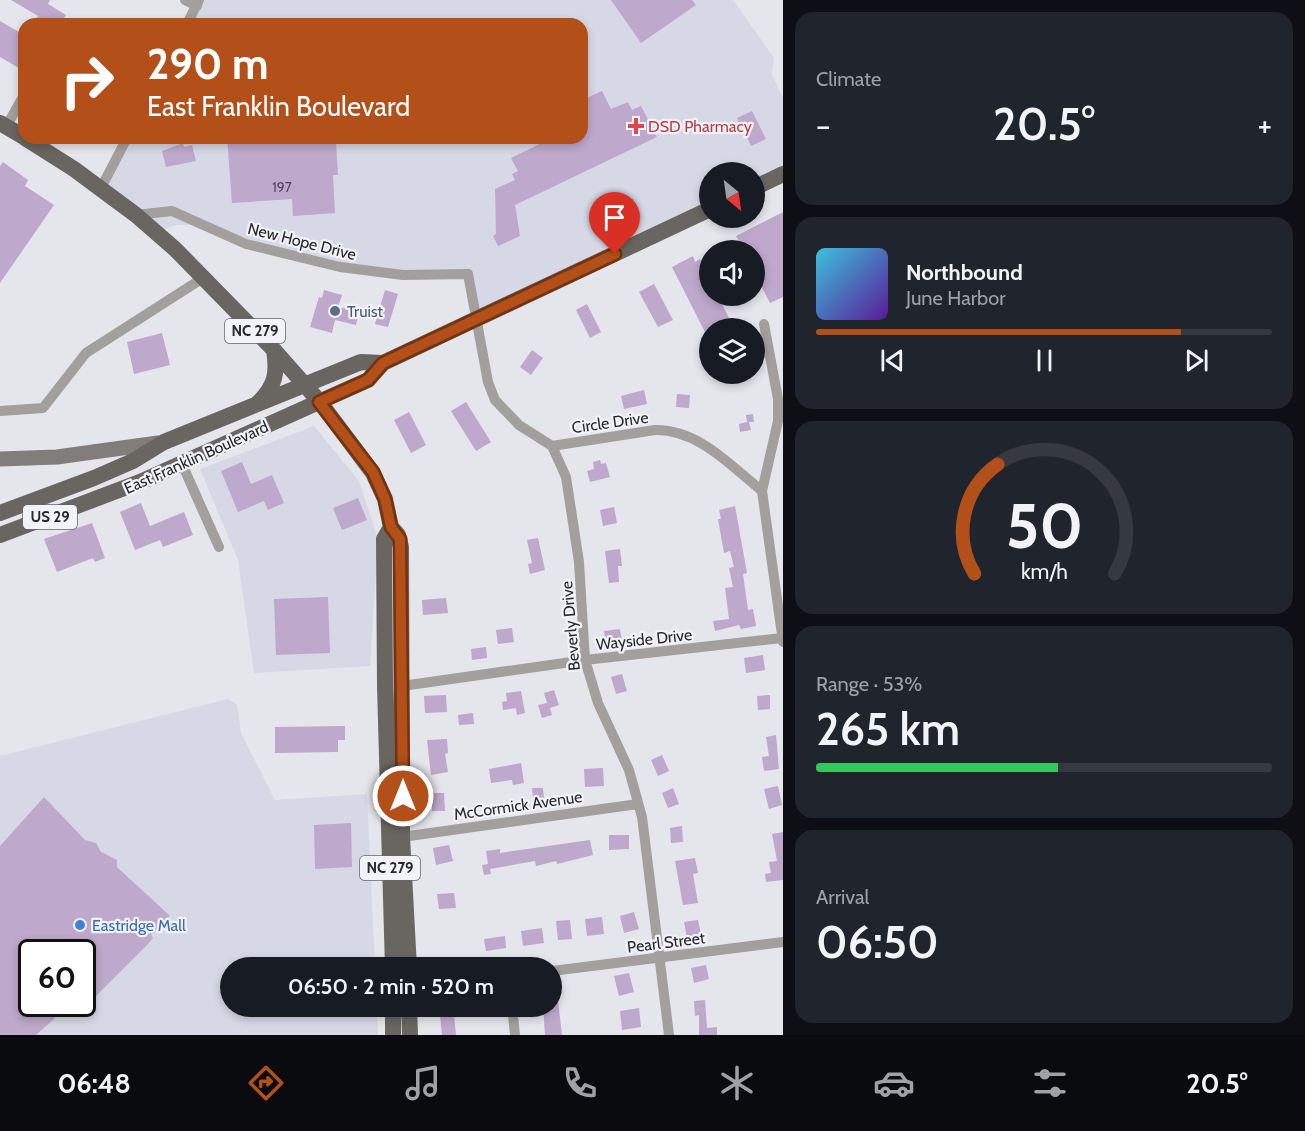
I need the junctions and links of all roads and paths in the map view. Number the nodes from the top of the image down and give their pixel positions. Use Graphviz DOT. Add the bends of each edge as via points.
graph roads {
  1 [pos="185,0"];
  2 [pos="198,3"];
  3 [pos="190,18"];
  4 [pos="18,104"];
  5 [pos="3,125"];
  6 [pos="18,134"];
  7 [pos="34,144"];
  8 [pos="124,144"];
  9 [pos="783,174"];
  10 [pos="765,183"];
  11 [pos="100,188"];
  12 [pos="699,214"];
  13 [pos="136,215"];
  14 [pos="203,278"];
  15 [pos="477,320"];
  16 [pos="765,329"];
  17 [pos="274,351"];
  18 [pos="383,363"];
  19 [pos="305,386"];
  20 [pos="319,402"];
  21 [pos="254,407"];
  22 [pos="0,411"];
  23 [pos="164,442"];
  24 [pos="552,446"];
  25 [pos="0,459"];
  26 [pos="182,464"];
  27 [pos="762,492"];
  28 [pos="0,513"];
  29 [pos="391,527"];
  30 [pos="0,536"];
  31 [pos="219,547"];
  32 [pos="782,640"];
  33 [pos="585,660"];
  34 [pos="385,686"];
  35 [pos="402,686"];
  36 [pos="403,716"];
  37 [pos="638,804"];
  38 [pos="402,837"];
  39 [pos="783,942"];
  40 [pos="393,957"];
  41 [pos="408,957"];
  42 [pos="660,959"];
  43 [pos="562,970"];
  44 [pos="393,1017"];
  45 [pos="409,1017"];
  46 [pos="513,1017"];
  47 [pos="393,1035"];
  48 [pos="410,1035"];
  49 [pos="515,1035"];
  50 [pos="669,1035"];
  1 -- 2 [label="street"];
  2 -- 3 [label="street"];
  4 -- 5 [label="street"];
  5 -- 6 [label="main road, NC 279"];
  7 -- 11 [label="main road, NC 279"];
  8 -- 11 [label="street"];
  9 -- 10 [label="main road"];
  11 -- 13 [label="main road, NC 279"];
  12 -- 15 [label="main road, East Franklin Boulevard / US 29"];
  13 -- 14 [label="main road, NC 279"];
  13 -- 15 [label="street, New Hope Drive" via="172,211 246,244 339,267 403,275 468,274"];
  14 -- 17 [label="main road, NC 279"];
  14 -- 22 [label="street" via="86,353 44,408"];
  15 -- 18 [label="main road, East Franklin Boulevard / US 29"];
  15 -- 24 [label="street" via="495,400 519,425"];
  16 -- 27 [label="street" via="778,399 778,422"];
  17 -- 19 [label="main road, NC 279"];
  17 -- 21 [label="main road" via="277,369 272,387"];
  18 -- 19 [label="main road, East Franklin Boulevard / US 29" via="362,362"];
  18 -- 20 [label="main road, East Franklin Boulevard / US 29" via="368,380"];
  19 -- 20 [label="main road, NC 279"];
  19 -- 21 [label="main road, East Franklin Boulevard / US 29"];
  20 -- 26 [label="main road, East Franklin Boulevard / US 29"];
  20 -- 29 [label="main road, NC 279" via="373,472 385,499"];
  21 -- 23 [label="main road, East Franklin Boulevard / US 29"];
  23 -- 25 [label="main road" via="57,457"];
  23 -- 28 [label="main road, East Franklin Boulevard / US 29" via="133,461"];
  24 -- 27 [label="street, Circle Drive" via="655,430 677,432 720,456"];
  24 -- 33 [label="street, Beverly Drive" via="566,477 577,539"];
  26 -- 30 [label="main road, East Franklin Boulevard / US 29"];
  26 -- 31 [label="street"];
  27 -- 32 [label="street"];
  29 -- 34 [label="main road, NC 279" via="384,539"];
  29 -- 35 [label="main road" via="401,547"];
  32 -- 33 [label="street, Wayside Drive"];
  33 -- 35 [label="street, Wayside Drive"];
  33 -- 37 [label="street, Beverly Drive" via="598,703 629,770"];
  34 -- 36 [label="main road"];
  34 -- 40 [label="main road, NC 279"];
  35 -- 36 [label="main road"];
  36 -- 38 [label="main road"];
  37 -- 38 [label="street, McCormick Avenue"];
  37 -- 42 [label="street, Beverly Drive"];
  38 -- 41 [label="main road"];
  39 -- 42 [label="street, Pearl Street"];
  42 -- 43 [label="street, Pearl Street"];
  42 -- 50 [label="street, Beverly Drive"];
  44 -- 47 [label="main road"];
  45 -- 48 [label="main road"];
  46 -- 49 [label="street"];
}
